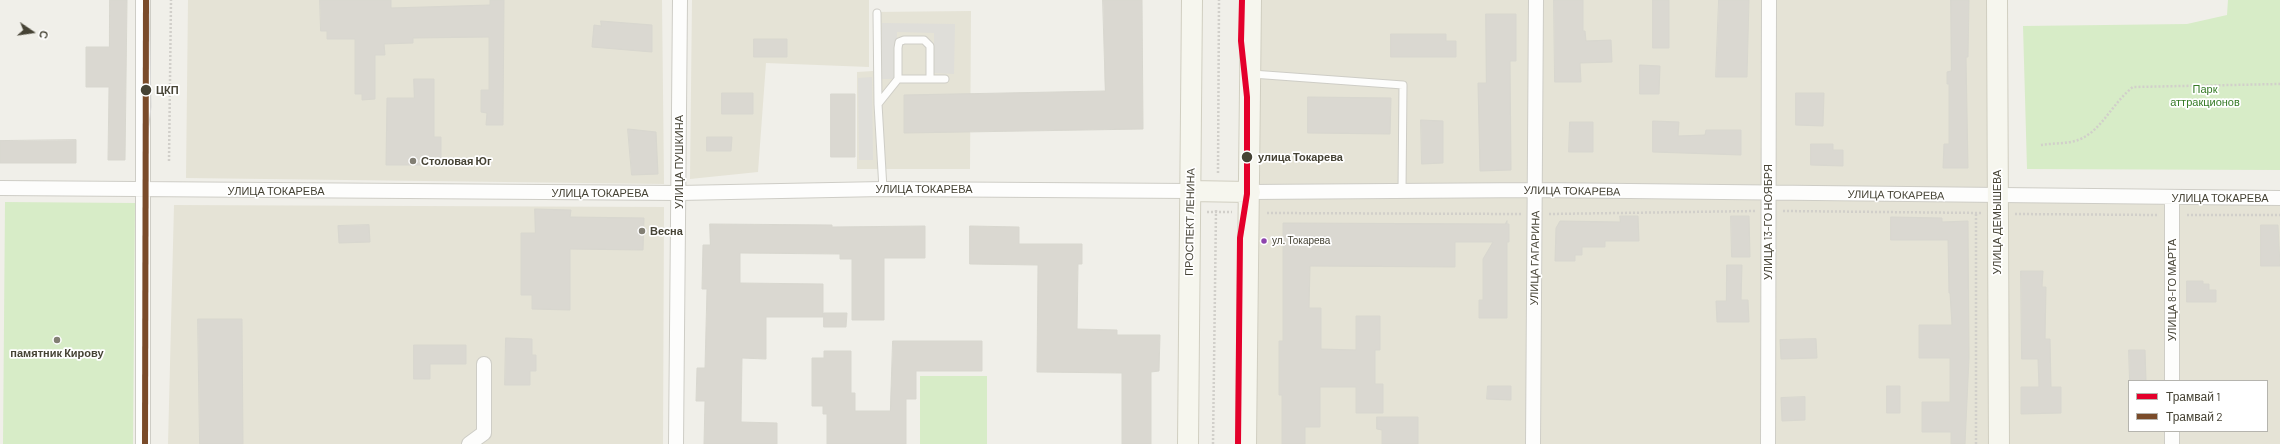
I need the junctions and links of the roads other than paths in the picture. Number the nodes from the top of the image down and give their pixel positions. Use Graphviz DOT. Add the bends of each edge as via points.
graph roads {
  1 [pos="143,0"];
  2 [pos="680,0"];
  3 [pos="1192,0"];
  4 [pos="1251,0"];
  5 [pos="1536,0"];
  6 [pos="1769,0"];
  7 [pos="1997,0"];
  8 [pos="877,13"];
  9 [pos="1250,74"];
  10 [pos="945,78"];
  11 [pos="898,79"];
  12 [pos="930,79"];
  13 [pos="878,104"];
  14 [pos="0,188"];
  15 [pos="883,189"];
  16 [pos="142,190"];
  17 [pos="1402,190"];
  18 [pos="1536,190"];
  19 [pos="1190,191"];
  20 [pos="1250,192"];
  21 [pos="1767,193"];
  22 [pos="679,194"];
  23 [pos="2280,198"];
  24 [pos="2172,199"];
  25 [pos="1997,205"];
  26 [pos="484,364"];
  27 [pos="2172,380"];
  28 [pos="2172,432"];
  29 [pos="144,444"];
  30 [pos="469,444"];
  31 [pos="676,444"];
  32 [pos="1188,444"];
  33 [pos="1246,444"];
  34 [pos="1533,444"];
  35 [pos="1768,444"];
  36 [pos="1999,444"];
  37 [pos="2172,444"];
  1 -- 16 [label="street"];
  2 -- 22 [label="street, УЛИЦА ПУШКИНА"];
  3 -- 19 [label="street, ПРОСПЕКТ ЛЕНИНА"];
  4 -- 9 [label="street"];
  5 -- 18 [label="street, УЛИЦА ГАГАРИНА"];
  6 -- 21 [label="street, УЛИЦА 13-ГО НОЯБРЯ"];
  7 -- 25 [label="street, УЛИЦА ДЕМЫШЕВА"];
  8 -- 13 [label="lane"];
  9 -- 17 [label="lane" via="1403,85"];
  9 -- 20 [label="street"];
  10 -- 12 [label="lane"];
  11 -- 12 [label="lane"];
  11 -- 12 [label="lane" via="898,48 899,42 904,40 924,40 930,46"];
  11 -- 13 [label="lane"];
  13 -- 15 [label="lane"];
  14 -- 16 [label="street, УЛИЦА ТОКАРЕВА"];
  15 -- 19 [label="street, УЛИЦА ТОКАРЕВА"];
  15 -- 22 [label="street, УЛИЦА ТОКАРЕВА"];
  16 -- 22 [label="street, УЛИЦА ТОКАРЕВА"];
  16 -- 29 [label="street"];
  17 -- 18 [label="street, УЛИЦА ТОКАРЕВА"];
  17 -- 20 [label="street, УЛИЦА ТОКАРЕВА"];
  18 -- 21 [label="street, УЛИЦА ТОКАРЕВА"];
  18 -- 34 [label="street, УЛИЦА ГАГАРИНА"];
  19 -- 20 [label="street, УЛИЦА ТОКАРЕВА"];
  19 -- 32 [label="street, ПРОСПЕКТ ЛЕНИНА"];
  20 -- 33 [label="street"];
  21 -- 25 [label="street, УЛИЦА ТОКАРЕВА"];
  21 -- 35 [label="street, УЛИЦА 13-ГО НОЯБРЯ"];
  22 -- 31 [label="street, УЛИЦА ПУШКИНА"];
  23 -- 24 [label="street, УЛИЦА ТОКАРЕВА"];
  24 -- 25 [label="street, УЛИЦА ТОКАРЕВА"];
  24 -- 27 [label="street, УЛИЦА 8-ГО МАРТА"];
  25 -- 36 [label="street, УЛИЦА ДЕМЫШЕВА"];
  26 -- 30 [label="street" via="484,433"];
  28 -- 37 [label="street"];
}
